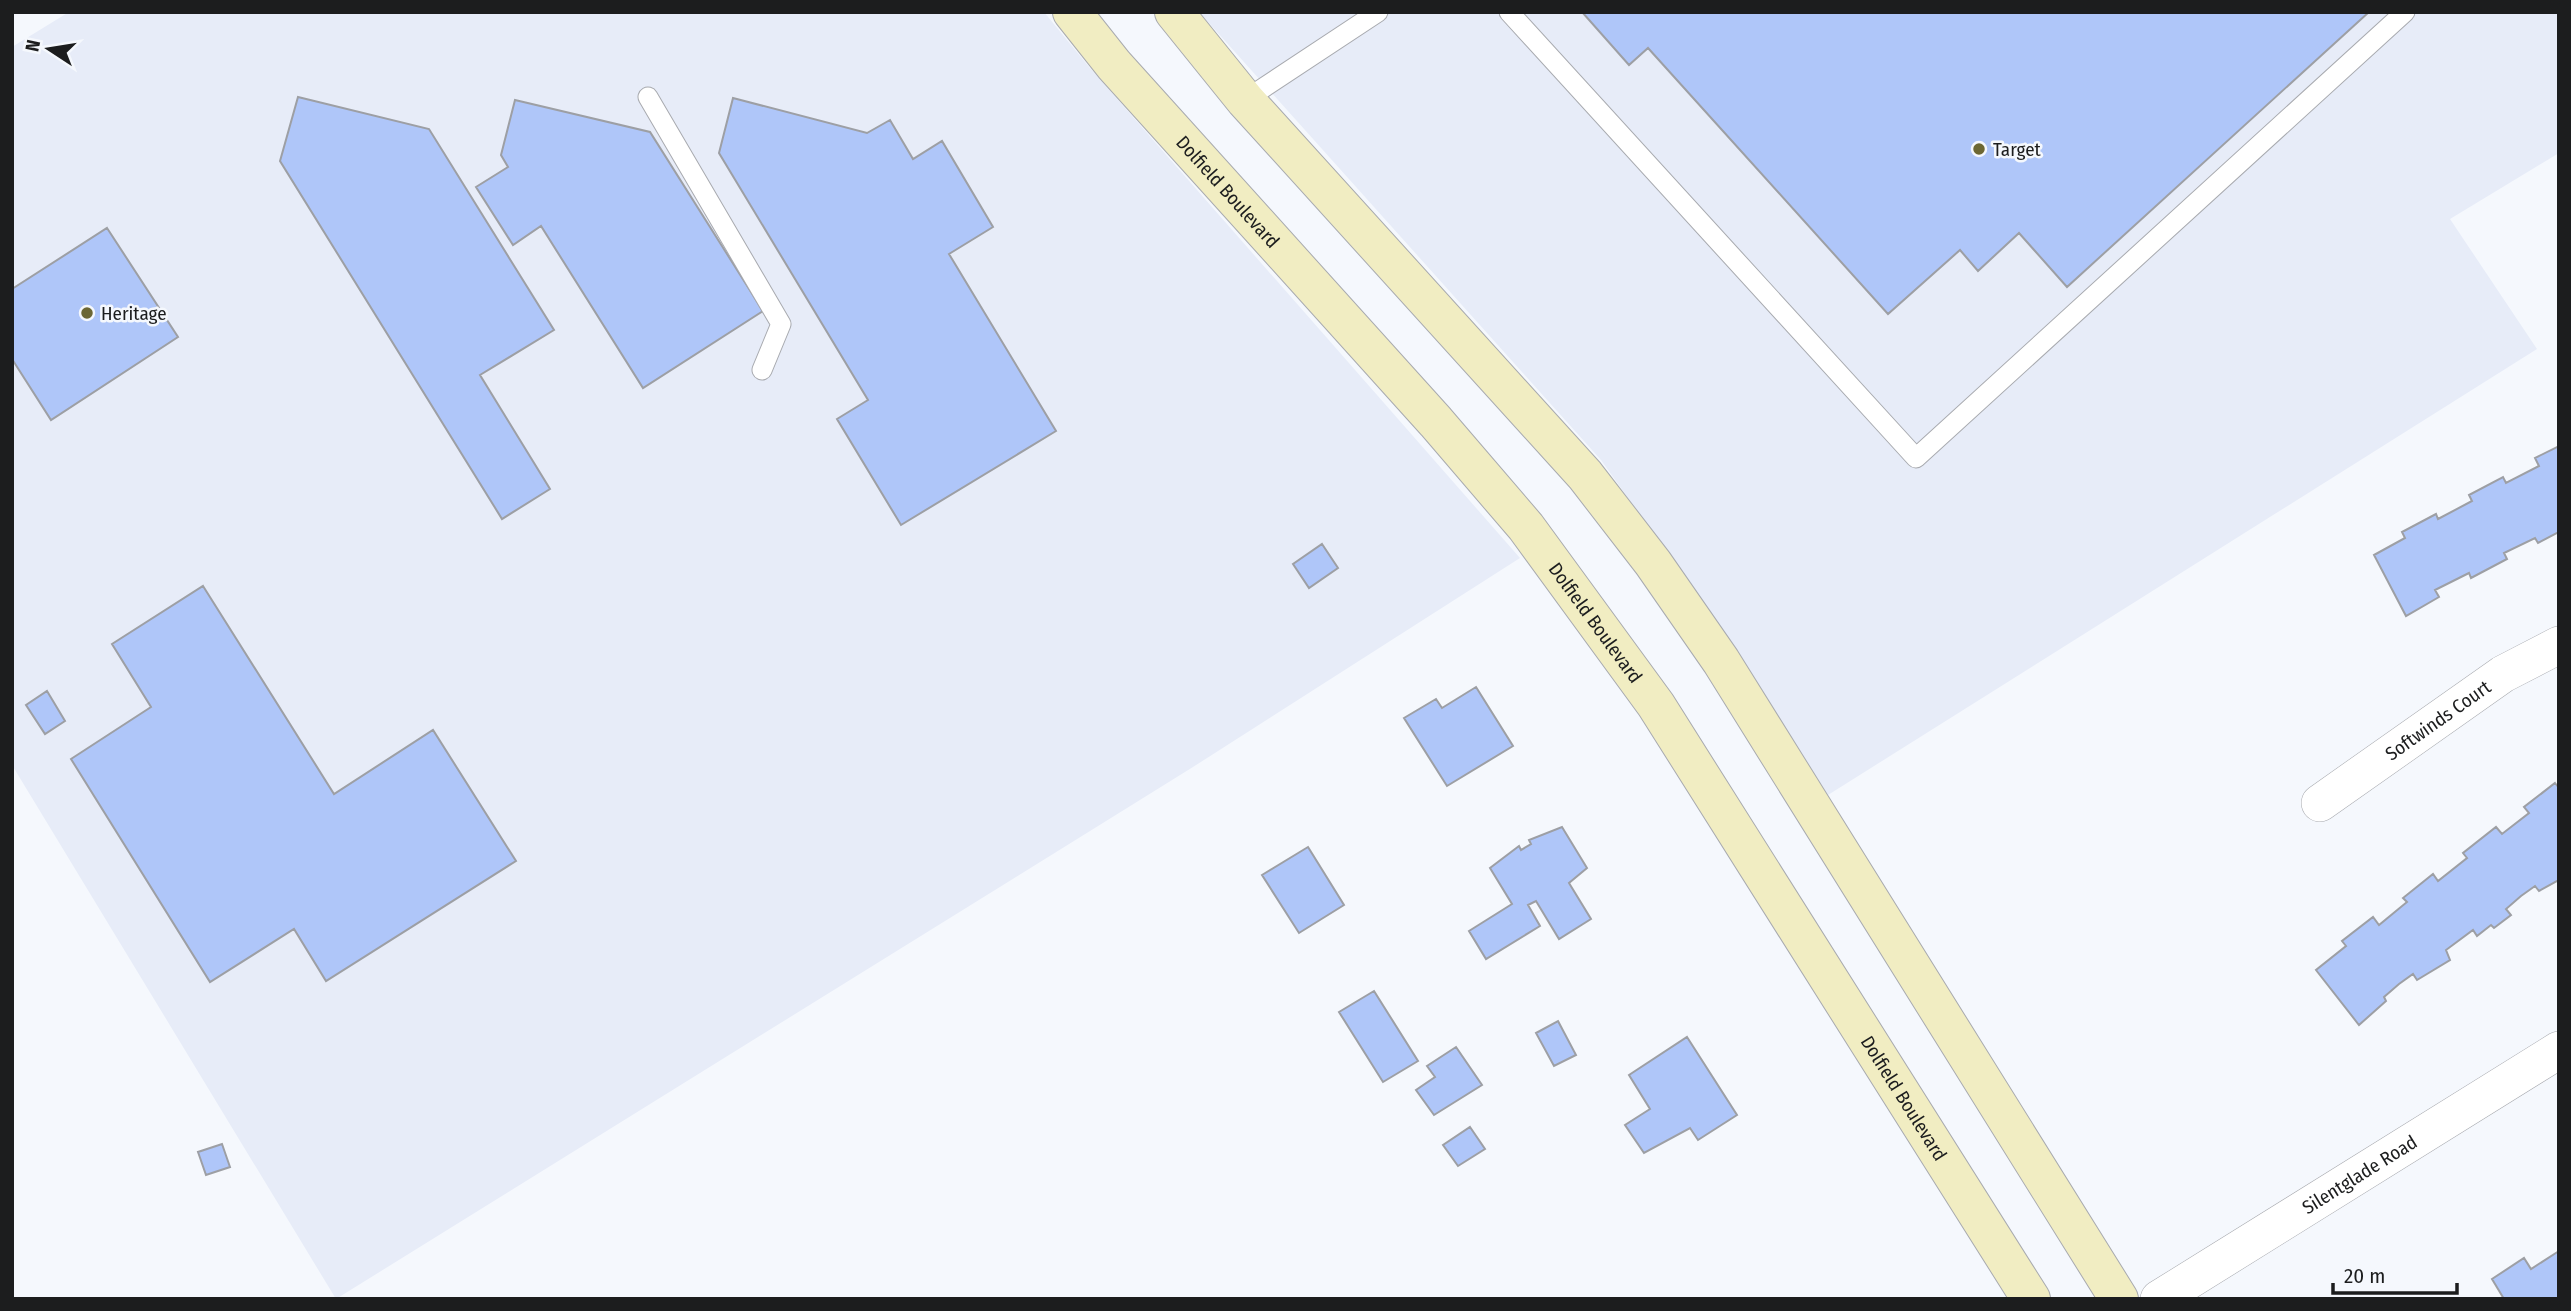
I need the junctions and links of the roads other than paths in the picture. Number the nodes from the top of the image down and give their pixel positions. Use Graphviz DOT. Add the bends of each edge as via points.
graph roads {
  1 [pos="1072,12"];
  2 [pos="1174,12"];
  3 [pos="1378,12"];
  4 [pos="1509,12"];
  5 [pos="2405,12"];
  6 [pos="648,97"];
  7 [pos="1245,100"];
  8 [pos="762,370"];
  9 [pos="2559,645"];
  10 [pos="2320,803"];
  11 [pos="2559,1050"];
  12 [pos="2031,1299"];
  13 [pos="2119,1299"];
  14 [pos="2160,1299"];
  1 -- 12 [label="main road, Dolfield Boulevard" via="1114,65 1526,527 1656,705"];
  2 -- 7 [label="main road"];
  3 -- 7 [label="lane"];
  4 -- 5 [label="lane" via="1916,458"];
  6 -- 8 [label="lane" via="781,324"];
  7 -- 13 [label="main road" via="1585,475 1653,563 1721,662"];
  9 -- 10 [label="street, Softwinds Court" via="2503,674"];
  11 -- 14 [label="street, Silentglade Road"];
}
